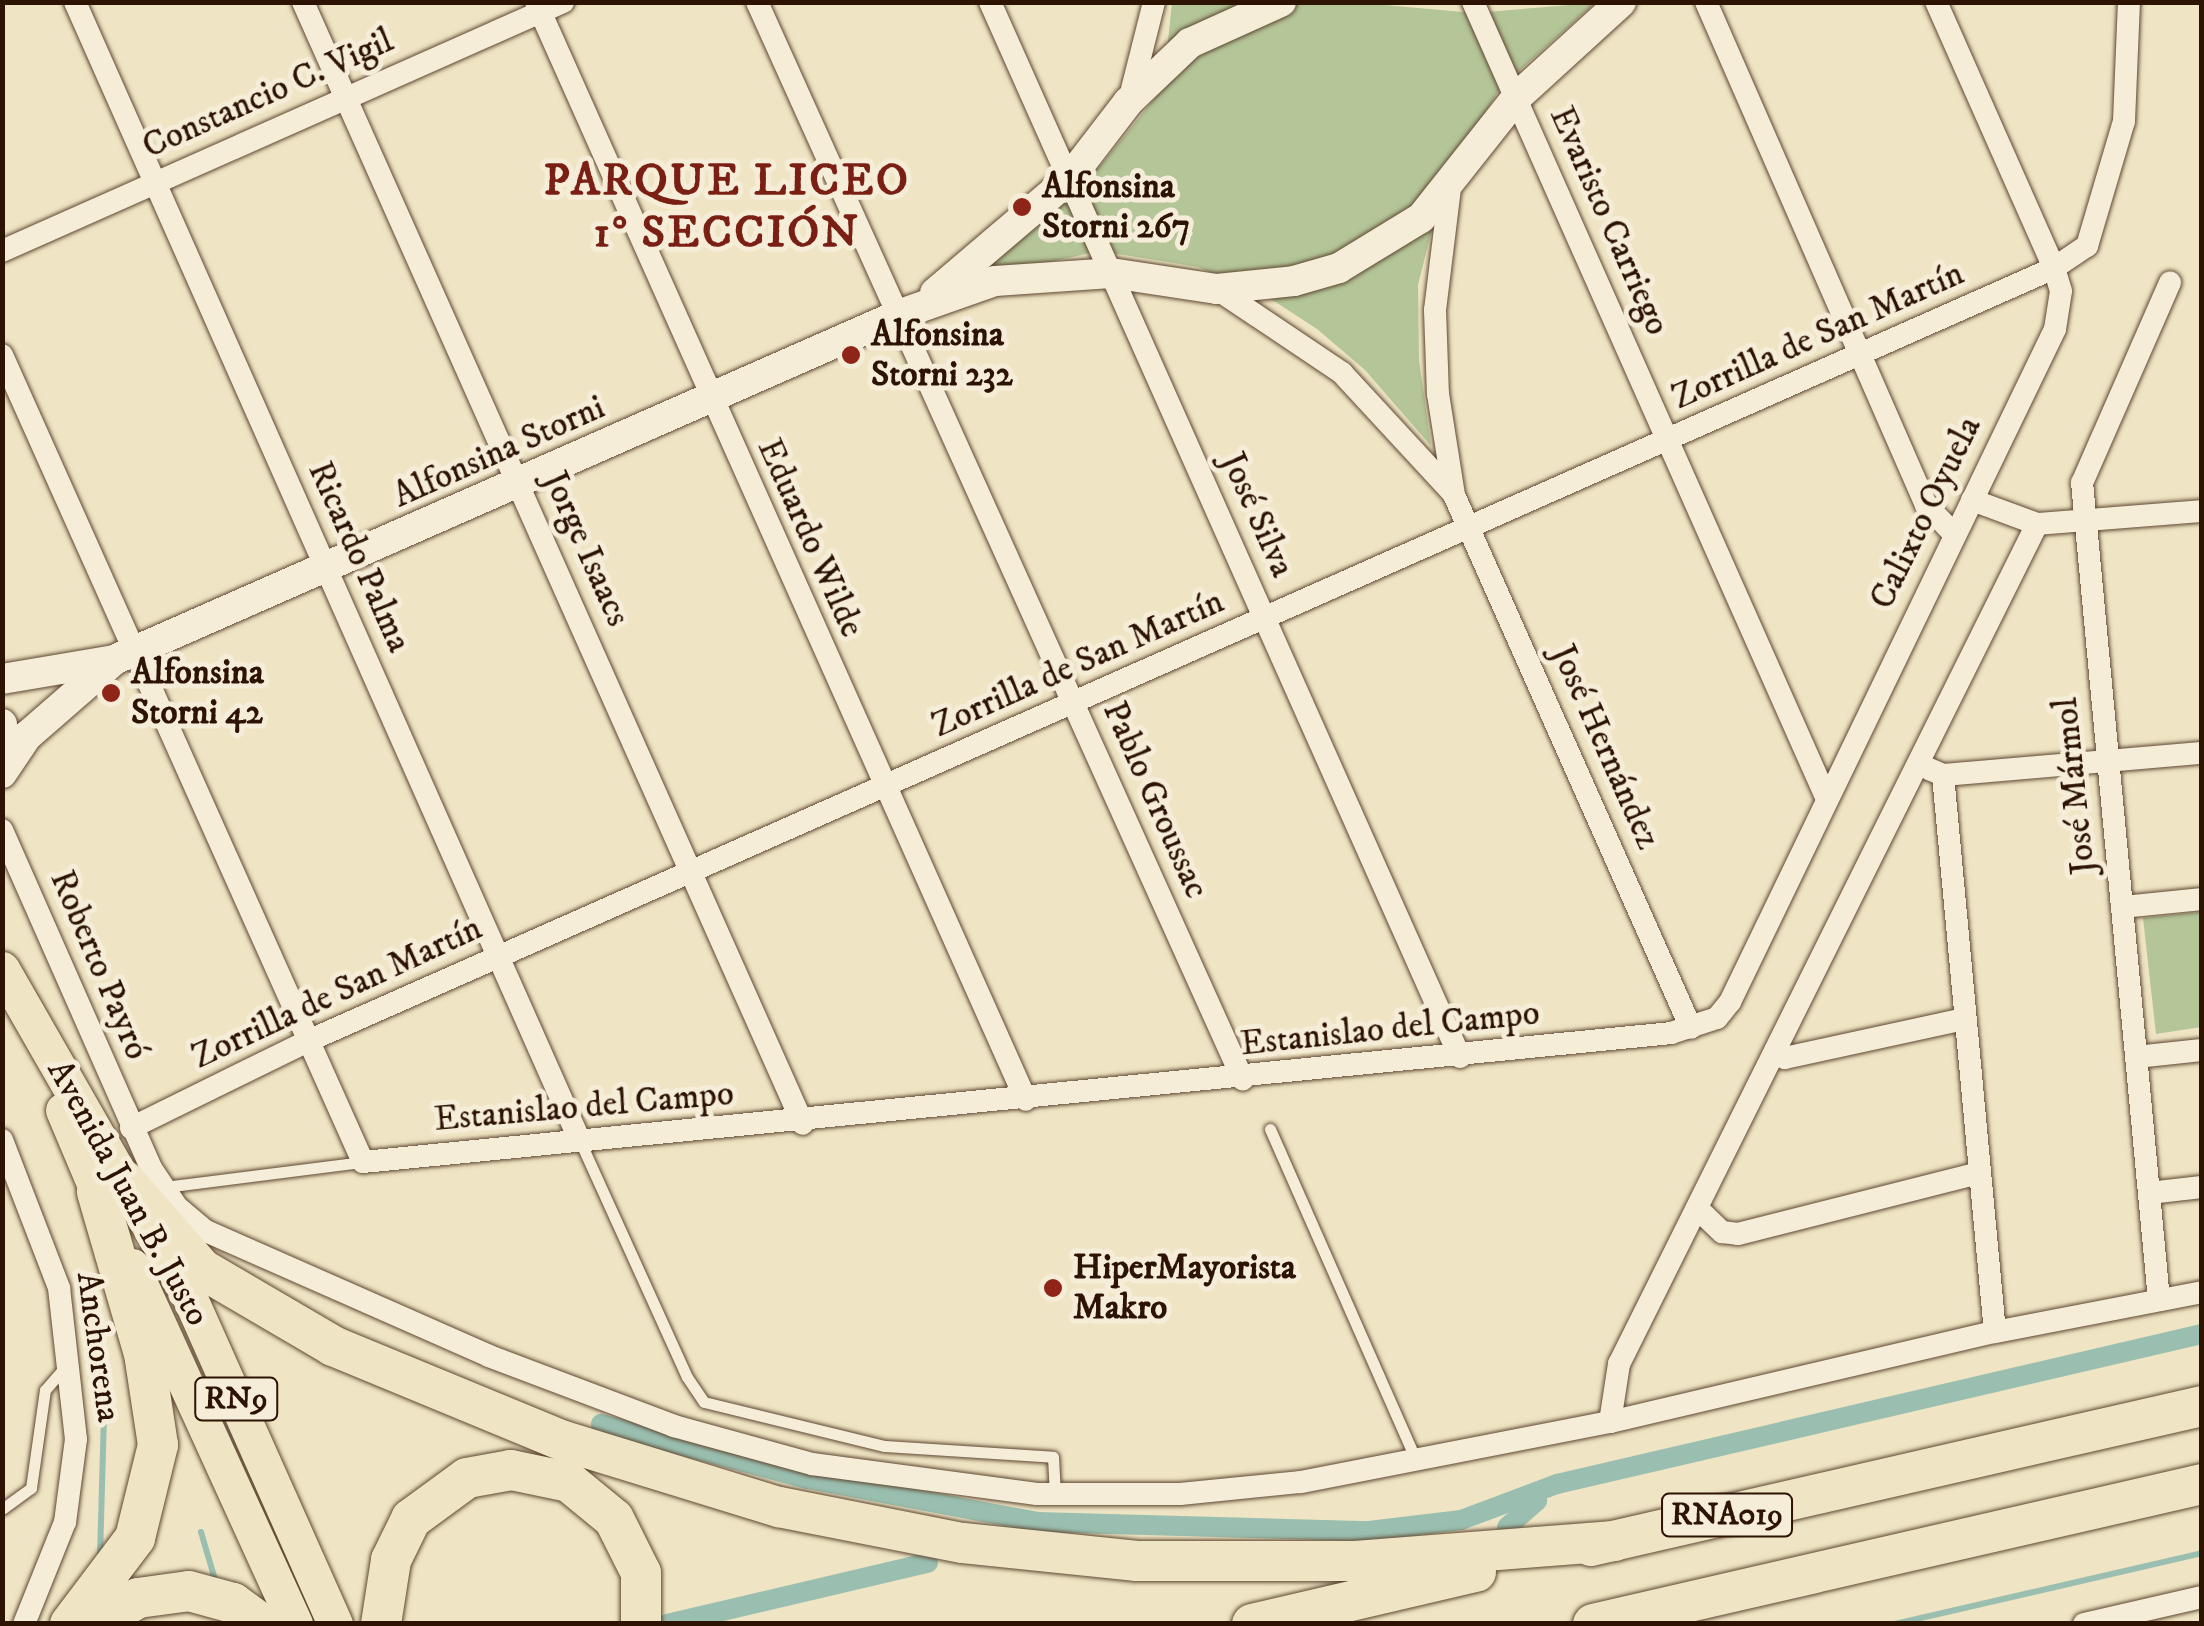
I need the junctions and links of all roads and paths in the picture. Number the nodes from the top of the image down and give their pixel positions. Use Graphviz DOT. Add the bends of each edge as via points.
graph roads {
  1 [pos="75,2"];
  2 [pos="303,2"];
  3 [pos="563,2"];
  4 [pos="758,2"];
  5 [pos="990,2"];
  6 [pos="1154,2"];
  7 [pos="1281,2"];
  8 [pos="1472,2"];
  9 [pos="1621,2"];
  10 [pos="1706,2"];
  11 [pos="1936,2"];
  12 [pos="2129,2"];
  13 [pos="538,8"];
  14 [pos="1516,96"];
  15 [pos="347,99"];
  16 [pos="1128,102"];
  17 [pos="1069,179"];
  18 [pos="155,182"];
  19 [pos="1450,188"];
  20 [pos="2,251"];
  21 [pos="2054,268"];
  22 [pos="1111,273"];
  23 [pos="2170,283"];
  24 [pos="1217,289"];
  25 [pos="905,312"];
  26 [pos="2,355"];
  27 [pos="1860,356"];
  28 [pos="710,400"];
  29 [pos="1668,442"];
  30 [pos="519,485"];
  31 [pos="1454,495"];
  32 [pos="1972,500"];
  33 [pos="2202,510"];
  34 [pos="2084,523"];
  35 [pos="2036,524"];
  36 [pos="1469,529"];
  37 [pos="1954,534"];
  38 [pos="326,569"];
  39 [pos="1266,619"];
  40 [pos="125,655"];
  41 [pos="2,679"];
  42 [pos="1073,704"];
  43 [pos="2,724"];
  44 [pos="2202,753"];
  45 [pos="2109,762"];
  46 [pos="2,764"];
  47 [pos="1932,770"];
  48 [pos="2,772"];
  49 [pos="884,789"];
  50 [pos="1826,797"];
  51 [pos="2,830"];
  52 [pos="691,874"];
  53 [pos="2202,899"];
  54 [pos="2122,906"];
  55 [pos="499,957"];
  56 [pos="7,977"];
  57 [pos="1964,1019"];
  58 [pos="1692,1028"];
  59 [pos="308,1041"];
  60 [pos="2202,1050"];
  61 [pos="1774,1053"];
  62 [pos="1460,1056"];
  63 [pos="2136,1057"];
  64 [pos="1243,1080"];
  65 [pos="1026,1100"];
  66 [pos="803,1124"];
  67 [pos="131,1128"];
  68 [pos="1270,1129"];
  69 [pos="580,1139"];
  70 [pos="2,1140"];
  71 [pos="363,1162"];
  72 [pos="1979,1173"];
  73 [pos="128,1186"];
  74 [pos="2202,1187"];
  75 [pos="2149,1193"];
  76 [pos="1696,1208"];
  77 [pos="2202,1292"];
  78 [pos="2158,1300"];
  79 [pos="1995,1332"];
  80 [pos="72,1361"];
  81 [pos="2202,1406"];
  82 [pos="1610,1422"];
  83 [pos="1416,1460"];
  84 [pos="2202,1484"];
  85 [pos="1055,1495"];
  86 [pos="2,1510"];
  87 [pos="1614,1541"];
  88 [pos="2202,1597"];
  89 [pos="24,1624"];
  90 [pos="70,1624"];
  91 [pos="95,1624"];
  92 [pos="262,1624"];
  93 [pos="295,1624"];
  94 [pos="335,1624"];
  95 [pos="381,1624"];
  96 [pos="642,1624"];
  97 [pos="1252,1624"];
  98 [pos="1593,1624"];
  99 [pos="2084,1624"];
  1 -- 18 [label="street, Ricardo Palma"];
  2 -- 15 [label="street, Jorge Isaacs"];
  3 -- 13 [label="street, Constancio C. Vigil"];
  4 -- 25 [label="street, Pablo Groussac"];
  5 -- 17 [label="street, José Silva"];
  6 -- 16 [label="street"];
  7 -- 16 [label="street, Alfonsina Storni" via="1190,43"];
  8 -- 14 [label="street, Evaristo Carriego"];
  9 -- 14 [label="street, Alfonsina Storni"];
  10 -- 27 [label="street"];
  11 -- 21 [label="street"];
  12 -- 21 [label="street" via="2124,121 2087,246"];
  13 -- 15 [label="street, Constancio C. Vigil"];
  13 -- 28 [label="street, Eduardo Wilde"];
  14 -- 19 [label="street, Alfonsina Storni"];
  14 -- 29 [label="street, Evaristo Carriego"];
  15 -- 18 [label="street, Constancio C. Vigil"];
  15 -- 30 [label="street, Jorge Isaacs"];
  16 -- 17 [label="street, Alfonsina Storni"];
  17 -- 22 [label="street, José Silva"];
  17 -- 25 [label="street, Alfonsina Storni" via="994,249"];
  18 -- 20 [label="street, Constancio C. Vigil"];
  18 -- 38 [label="street, Ricardo Palma"];
  19 -- 24 [label="street, Alfonsina Storni" via="1398,238 1339,268 1294,281"];
  19 -- 31 [label="street, José Hernández" via="1435,340"];
  21 -- 27 [label="street, Zorrilla de San Martín"];
  21 -- 32 [label="street, Calixto Oyuela" via="2061,290 2055,328"];
  22 -- 24 [label="street, Alfonsina Storni"];
  22 -- 25 [label="street, Alfonsina Storni" via="995,281"];
  22 -- 39 [label="street, José Silva"];
  23 -- 34 [label="street, José Mármol" via="2084,467"];
  24 -- 31 [label="street, José Hernández" via="1342,373"];
  25 -- 28 [label="street, Alfonsina Storni"];
  25 -- 42 [label="street, Pablo Groussac"];
  26 -- 40 [label="street"];
  27 -- 29 [label="street, Zorrilla de San Martín"];
  27 -- 37 [label="street" via="1926,505"];
  28 -- 30 [label="street, Alfonsina Storni"];
  28 -- 49 [label="street, Eduardo Wilde"];
  29 -- 36 [label="street, Zorrilla de San Martín"];
  29 -- 50 [label="street, Evaristo Carriego"];
  30 -- 38 [label="street, Alfonsina Storni"];
  30 -- 52 [label="street, Jorge Isaacs"];
  31 -- 36 [label="street, José Hernández"];
  32 -- 35 [label="street"];
  32 -- 37 [label="street, Calixto Oyuela"];
  33 -- 34 [label="street"];
  34 -- 35 [label="street"];
  34 -- 45 [label="street, José Mármol"];
  35 -- 47 [label="street"];
  36 -- 39 [label="street, Zorrilla de San Martín"];
  36 -- 58 [label="street, José Hernández"];
  37 -- 50 [label="street, Calixto Oyuela"];
  38 -- 40 [label="street, Alfonsina Storni"];
  38 -- 55 [label="street, Ricardo Palma"];
  39 -- 42 [label="street, Zorrilla de San Martín"];
  39 -- 62 [label="street, José Silva"];
  40 -- 41 [label="street, Alfonsina Storni"];
  40 -- 48 [label="street, Alfonsina Storni" via="27,736"];
  40 -- 59 [label="street"];
  42 -- 49 [label="street, Zorrilla de San Martín"];
  42 -- 64 [label="street, Pablo Groussac"];
  43 -- 46 [label="street"];
  44 -- 45 [label="street"];
  45 -- 47 [label="street"];
  45 -- 54 [label="street, José Mármol"];
  47 -- 57 [label="street"];
  47 -- 61 [label="street"];
  49 -- 52 [label="street, Zorrilla de San Martín"];
  49 -- 65 [label="street, Eduardo Wilde"];
  50 -- 58 [label="street, Calixto Oyuela" via="1730,1002 1717,1018"];
  51 -- 67 [label="street, Roberto Payró"];
  52 -- 55 [label="street, Zorrilla de San Martín"];
  52 -- 66 [label="street, Jorge Isaacs"];
  53 -- 54 [label="street"];
  54 -- 63 [label="street, José Mármol"];
  55 -- 59 [label="street, Zorrilla de San Martín"];
  55 -- 69 [label="street, Ricardo Palma"];
  56 -- 73 [label="main road, Avenida Juan B. Justo / RN9"];
  57 -- 61 [label="street" via="1785,1058"];
  57 -- 72 [label="street"];
  58 -- 62 [label="street, Estanislao del Campo"];
  59 -- 67 [label="street, Zorrilla de San Martín"];
  59 -- 71 [label="street"];
  60 -- 63 [label="street"];
  61 -- 76 [label="street"];
  62 -- 64 [label="street, Estanislao del Campo"];
  63 -- 75 [label="street, José Mármol"];
  64 -- 65 [label="street, Estanislao del Campo"];
  65 -- 66 [label="street, Estanislao del Campo"];
  66 -- 69 [label="street, Estanislao del Campo"];
  67 -- 73 [label="street, Roberto Payró"];
  68 -- 83 [label="lane"];
  69 -- 71 [label="street, Estanislao del Campo"];
  69 -- 85 [label="lane" via="704,1402 885,1446 1053,1457"];
  70 -- 80 [label="street, Anchorena" via="50,1255"];
  71 -- 73 [label="lane"];
  72 -- 76 [label="street" via="1738,1234 1722,1232"];
  72 -- 79 [label="street"];
  73 -- 85 [label="street, Roberto Payró" via="234,1248 428,1332 674,1426 855,1473"];
  73 -- 87 [label="highway" via="202,1269 333,1346 564,1441 779,1507 963,1543 1137,1560 1355,1561"];
  73 -- 90 [label="highway" via="158,1445 135,1538"];
  73 -- 93 [label="main road, Avenida Juan B. Justo / RN9"];
  73 -- 94 [label="main road, Avenida Juan B. Justo / RN9" via="196,1311"];
  74 -- 75 [label="street"];
  75 -- 78 [label="street, José Mármol"];
  76 -- 82 [label="street" via="1619,1364"];
  77 -- 78 [label="street, Roberto Payró"];
  78 -- 79 [label="street, Roberto Payró"];
  79 -- 82 [label="street, Roberto Payró"];
  80 -- 86 [label="lane" via="45,1390 31,1488"];
  80 -- 89 [label="street, Anchorena" via="74,1474 56,1554"];
  81 -- 87 [label="highway, RNA019"];
  82 -- 83 [label="street, Roberto Payró"];
  83 -- 85 [label="street, Roberto Payró" via="1238,1490"];
  84 -- 98 [label="highway, RNA019"];
  87 -- 97 [label="highway, RNA019"];
  88 -- 99 [label="street"];
  91 -- 92 [label="highway" via="138,1598 189,1591 233,1603"];
  95 -- 96 [label="highway" via="391,1560 411,1518 468,1478 511,1470 568,1482 614,1518 640,1572"];
}
